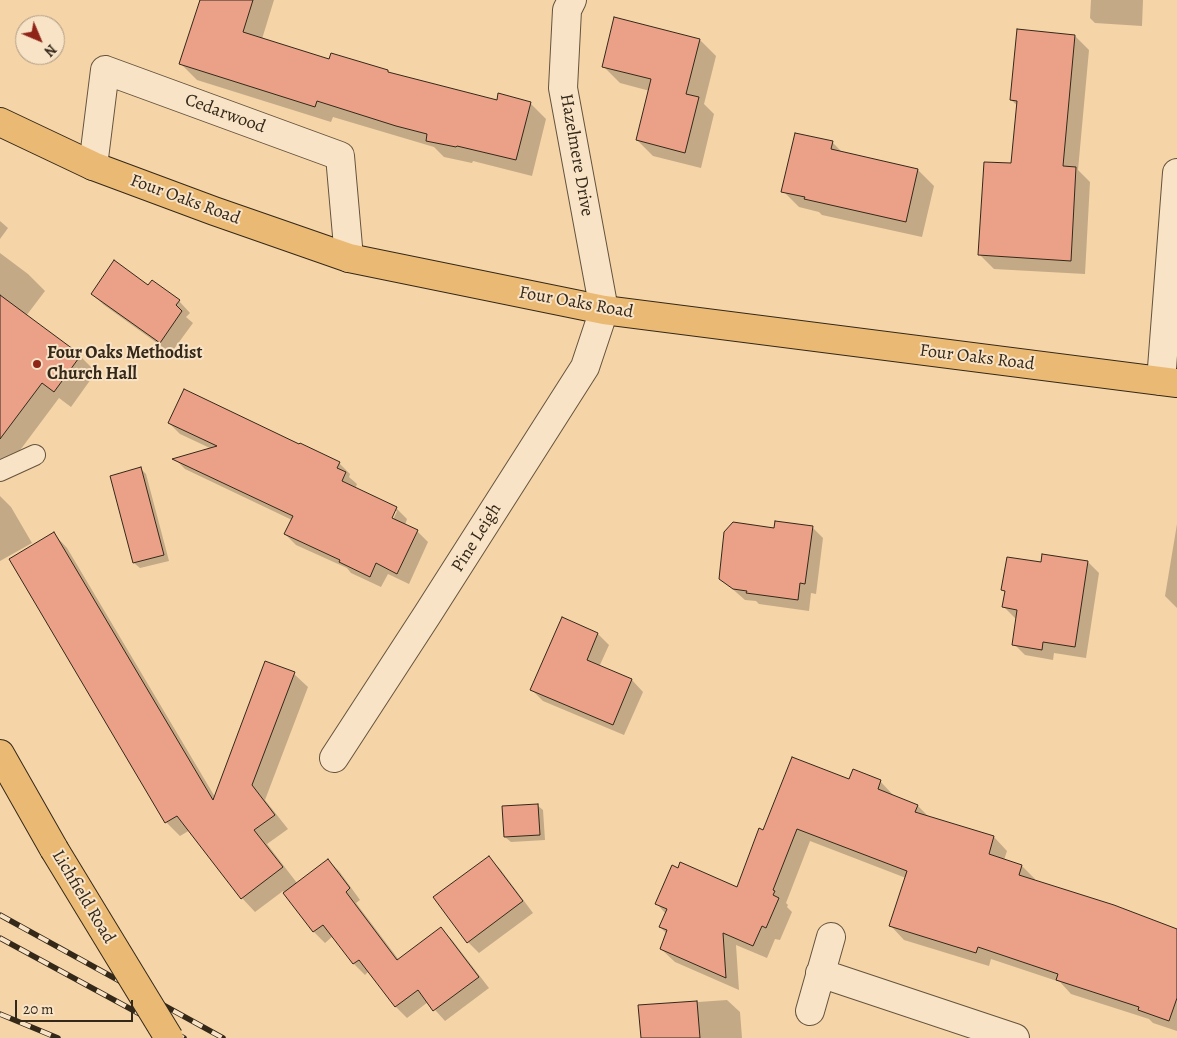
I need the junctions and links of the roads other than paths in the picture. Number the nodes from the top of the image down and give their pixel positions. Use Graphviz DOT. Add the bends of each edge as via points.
graph roads {
  1 [pos="572,0"];
  2 [pos="0,122"];
  3 [pos="93,166"];
  4 [pos="1177,173"];
  5 [pos="349,258"];
  6 [pos="604,310"];
  7 [pos="1169,382"];
  8 [pos="35,455"];
  9 [pos="0,471"];
  10 [pos="0,754"];
  11 [pos="334,758"];
  12 [pos="831,937"];
  13 [pos="820,973"];
  14 [pos="810,1010"];
  15 [pos="169,1038"];
  16 [pos="1015,1038"];
  1 -- 6 [label="street, Hazelmere Drive" via="566,10 563,88"];
  2 -- 3 [label="main road, Four Oaks Road"];
  3 -- 5 [label="main road, Four Oaks Road"];
  3 -- 5 [label="street, Cedarwood" via="105,70 340,156"];
  4 -- 7 [label="street"];
  5 -- 6 [label="main road, Four Oaks Road"];
  6 -- 7 [label="main road, Four Oaks Road"];
  6 -- 11 [label="street, Pine Leigh" via="585,367"];
  8 -- 9 [label="lane"];
  10 -- 15 [label="main road, Lichfield Road, bridge"];
  12 -- 13 [label="street"];
  13 -- 14 [label="street"];
  13 -- 16 [label="street"];
}
